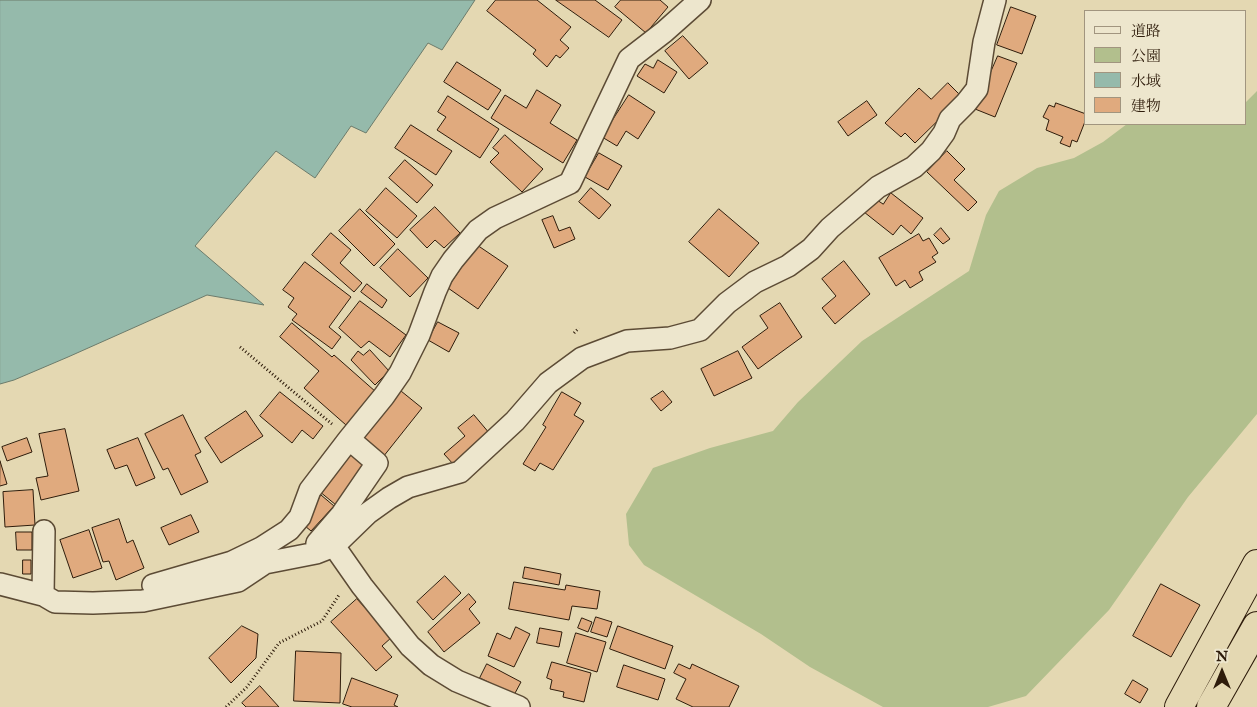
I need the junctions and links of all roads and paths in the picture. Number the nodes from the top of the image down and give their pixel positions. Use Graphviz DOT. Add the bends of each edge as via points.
graph roads {
  1 [pos="700,0"];
  2 [pos="995,0"];
  3 [pos="240,347"];
  4 [pos="349,438"];
  5 [pos="44,531"];
  6 [pos="325,550"];
  7 [pos="1257,564"];
  8 [pos="352,574"];
  9 [pos="0,584"];
  10 [pos="43,595"];
  11 [pos="94,603"];
  12 [pos="1257,626"];
  13 [pos="226,707"];
  14 [pos="519,707"];
  15 [pos="1179,707"];
  16 [pos="1212,707"];
  1 -- 4 [label="street" via="629,59 570,183 495,218 478,230 453,260 435,292 400,373"];
  2 -- 6 [label="street" via="977,89 950,119 931,151 914,167 878,187 830,228 811,249 788,266 755,282 727,303 700,330 670,338 627,342 582,358 548,383 515,421 460,472 408,488 389,498"];
  3 -- 4 [label="path"];
  4 -- 6 [label="street" via="377,463 342,514 317,543"];
  4 -- 11 [label="street" via="310,490 300,517 289,530 232,562"];
  5 -- 10 [label="street"];
  6 -- 8 [label="street"];
  6 -- 11 [label="street" via="265,563 238,581 143,601"];
  7 -- 15 [label="highway"];
  8 -- 13 [label="path" via="322,621 279,643 247,687"];
  8 -- 14 [label="street" via="410,646 432,665 457,681"];
  9 -- 10 [label="street"];
  10 -- 11 [label="street" via="55,602"];
  12 -- 16 [label="highway"];
}
